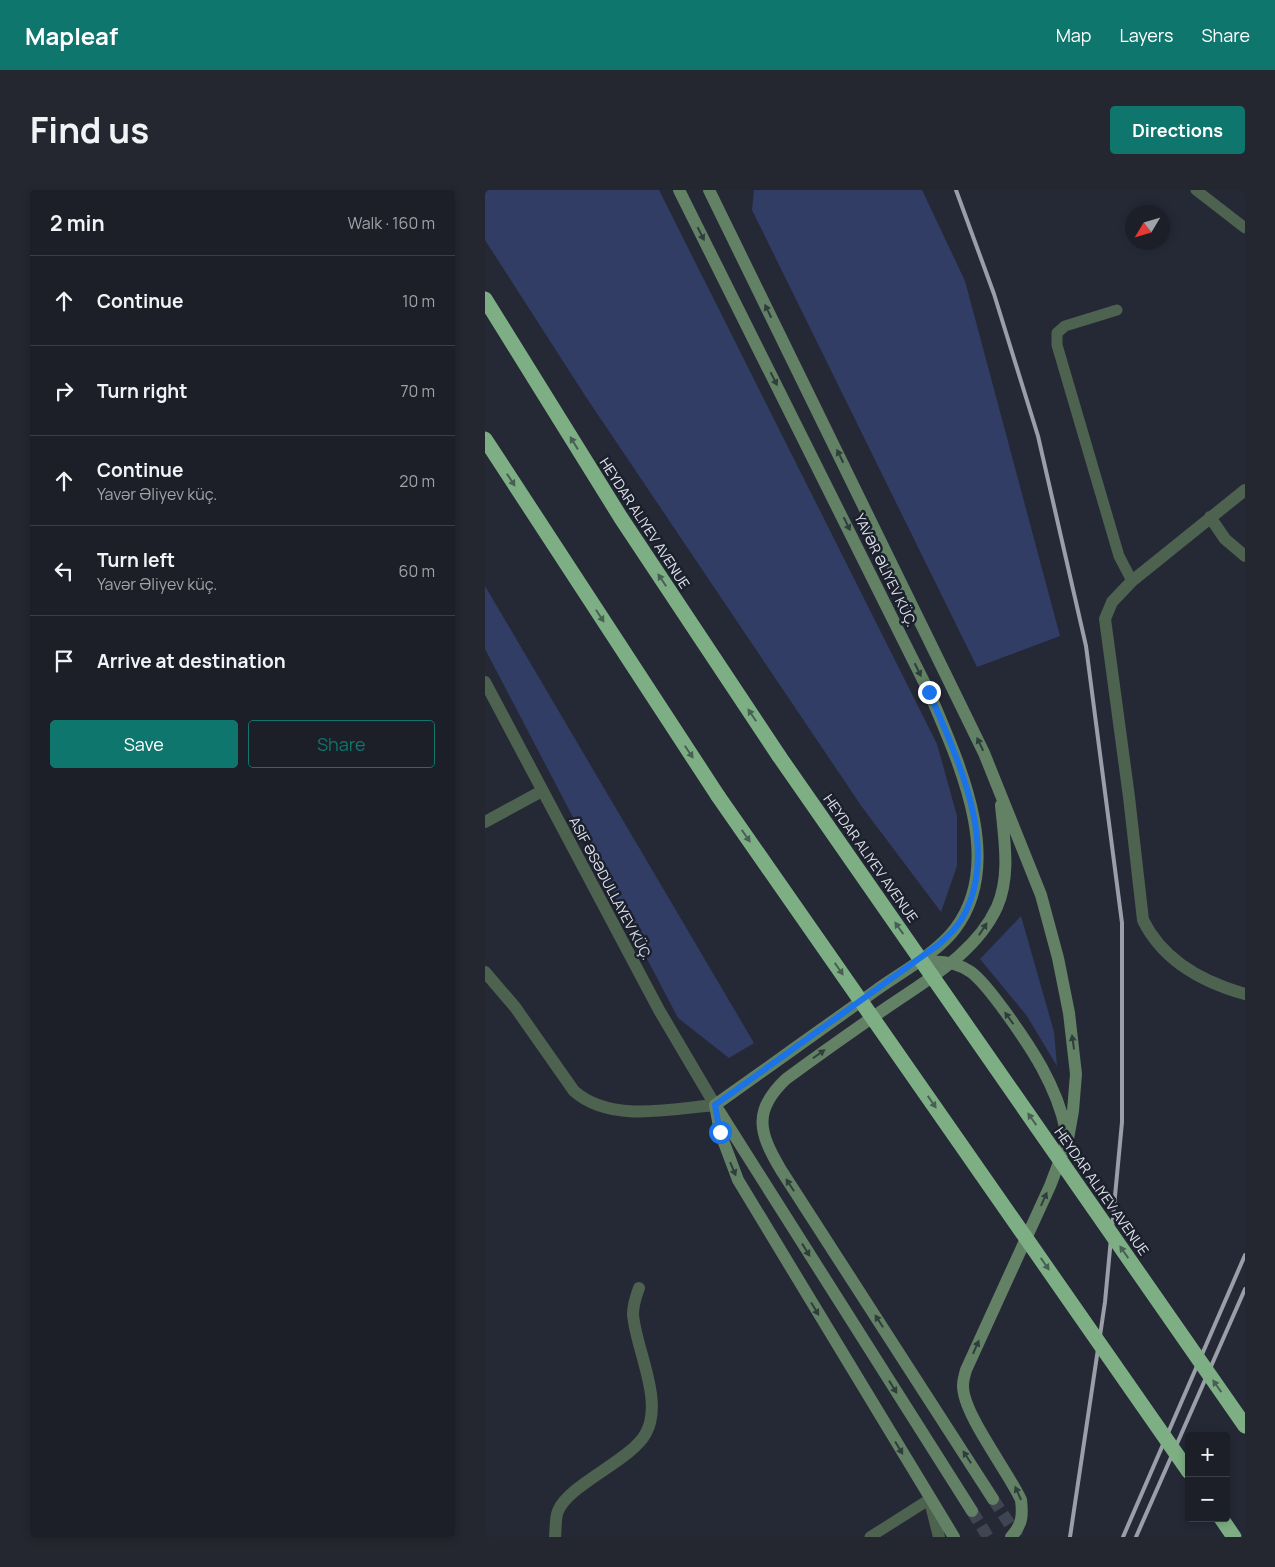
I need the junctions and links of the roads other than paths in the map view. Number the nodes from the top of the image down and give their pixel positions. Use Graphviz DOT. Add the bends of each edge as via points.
graph roads {
  1 [pos="679,190"];
  2 [pos="1196,190"];
  3 [pos="710,191"];
  4 [pos="1245,228"];
  5 [pos="485,300"];
  6 [pos="1117,310"];
  7 [pos="485,439"];
  8 [pos="1245,490"];
  9 [pos="1210,517"];
  10 [pos="1245,556"];
  11 [pos="1132,581"];
  12 [pos="485,682"];
  13 [pos="999,789"];
  14 [pos="542,791"];
  15 [pos="485,822"];
  16 [pos="914,963"];
  17 [pos="949,963"];
  18 [pos="485,972"];
  19 [pos="1245,994"];
  20 [pos="715,1105"];
  21 [pos="1068,1139"];
  22 [pos="639,1288"];
  23 [pos="1245,1426"];
  24 [pos="1185,1466"];
  25 [pos="993,1498"];
  26 [pos="930,1499"];
  27 [pos="972,1511"];
  28 [pos="1224,1522"];
  29 [pos="555,1537"];
  30 [pos="870,1537"];
  31 [pos="939,1537"];
  32 [pos="955,1537"];
  33 [pos="1011,1537"];
  34 [pos="1234,1537"];
  1 -- 16 [label="main road, YAVƏR ƏLIYEV KÜÇ., one-way" via="929,692 974,814 977,846 973,892 965,913 955,930"];
  2 -- 4 [label="lane"];
  13 -- 3 [label="main road, YAVƏR ƏLIYEV KÜÇ., one-way" via="955,691"];
  23 -- 5 [label="highway, HEYDAR ALIYEV AVENUE, one-way, bridge" via="779,756 621,518"];
  6 -- 11 [label="lane" via="1065,326 1057,333 1057,345 1119,556"];
  7 -- 24 [label="highway, one-way, bridge" via="718,796"];
  8 -- 9 [label="street"];
  9 -- 10 [label="street" via="1225,539"];
  9 -- 11 [label="street"];
  11 -- 19 [label="street" via="1112,602 1105,619 1143,920 1151,936 1177,962 1218,986"];
  12 -- 14 [label="street, ASIF ƏSƏDULLAYEV KÜÇ."];
  17 -- 13 [label="main road, one-way" via="977,938 997,907 1003,888 1006,866"];
  21 -- 13 [label="main road, YAVƏR ƏLIYEV KÜÇ., one-way" via="1076,1080 1069,1013 1041,895"];
  14 -- 15 [label="street"];
  14 -- 20 [label="street, ASIF ƏSƏDULLAYEV KÜÇ." via="676,1041"];
  16 -- 17 [label="main road"];
  16 -- 20 [label="main road, YAVƏR ƏLIYEV KÜÇ."];
  21 -- 17 [label="main road, one-way" via="1055,1093 1018,1030 973,973"];
  25 -- 17 [label="main road, one-way" via="781,1170 763,1136 765,1105 786,1079"];
  18 -- 20 [label="street" via="515,1007 574,1091 585,1101 599,1107 624,1110"];
  20 -- 26 [label="main road, one-way" via="720,1132 738,1180"];
  20 -- 27 [label="main road, one-way"];
  33 -- 21 [label="main road, YAVƏR ƏLIYEV KÜÇ., one-way" via="1023,1515 1021,1500 973,1416 963,1386 966,1370 1050,1186"];
  22 -- 29 [label="street" via="633,1316 649,1378 651,1417 646,1433 636,1445 568,1497 558,1510"];
  26 -- 30 [label="lane"];
  26 -- 31 [label="street"];
  26 -- 32 [label="main road"];
  28 -- 34 [label="highway"];
}
